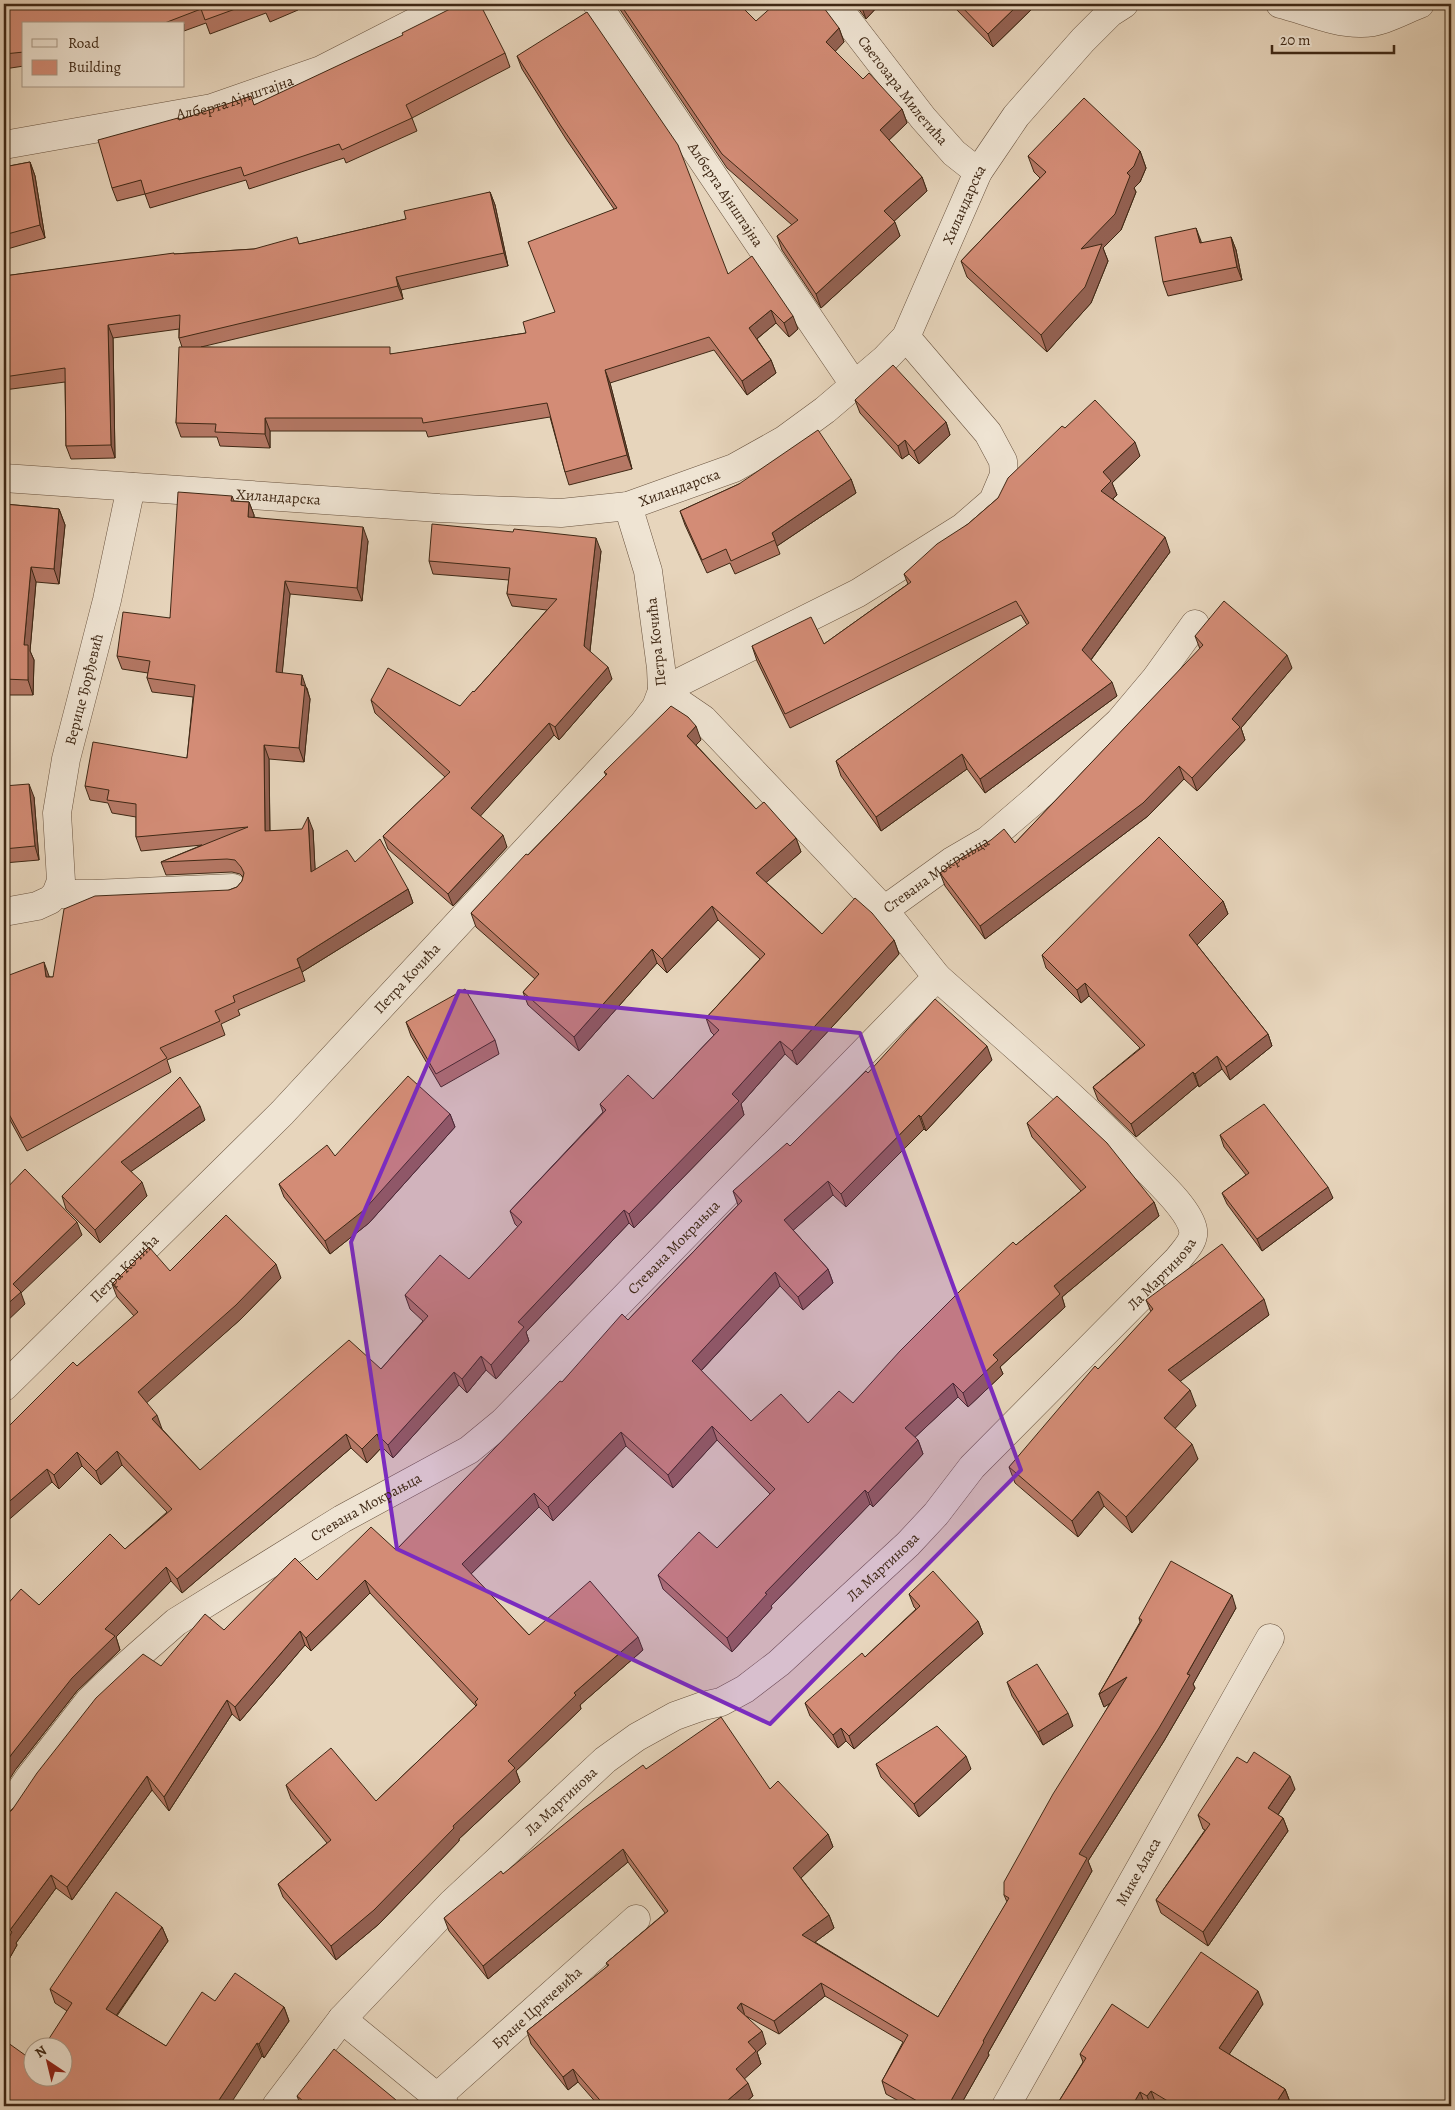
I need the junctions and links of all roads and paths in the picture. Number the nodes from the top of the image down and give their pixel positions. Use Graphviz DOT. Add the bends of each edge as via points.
graph roads {
  1 [pos="450,4"];
  2 [pos="597,4"];
  3 [pos="835,4"];
  4 [pos="1124,4"];
  5 [pos="1280,4"];
  6 [pos="1420,4"];
  7 [pos="4,145"];
  8 [pos="978,172"];
  9 [pos="906,337"];
  10 [pos="855,386"];
  11 [pos="4,478"];
  12 [pos="131,487"];
  13 [pos="628,506"];
  14 [pos="1195,624"];
  15 [pos="662,691"];
  16 [pos="233,888"];
  17 [pos="56,894"];
  18 [pos="884,910"];
  19 [pos="4,912"];
  20 [pos="937,976"];
  21 [pos="4,1387"];
  22 [pos="1270,1638"];
  23 [pos="4,1815"];
  24 [pos="636,1919"];
  25 [pos="342,2019"];
  26 [pos="441,2102"];
  27 [pos="276,2106"];
  28 [pos="1006,2106"];
  1 -- 7 [label="street, Алберта Ајнштајна" via="321,70 212,108"];
  2 -- 10 [label="street, Алберта Ајнштајна"];
  3 -- 8 [label="street, Светозара Милетића" via="929,125 954,153"];
  4 -- 8 [label="street, Хиландарска" via="1083,40 1016,116"];
  5 -- 6 [label="street" via="1362,23"];
  8 -- 9 [label="street, Хиландарска"];
  9 -- 10 [label="street, Хиландарска"];
  9 -- 15 [label="street" via="988,433 997,448 1003,461 1004,475 993,500 963,527 858,592"];
  10 -- 13 [label="street, Хиландарска" via="784,440 734,468"];
  11 -- 12 [label="street, Хиландарска"];
  12 -- 13 [label="street, Хиландарска" via="561,513"];
  12 -- 17 [label="street, Верице Ђорђевић" via="107,600 66,759 57,812 61,881"];
  13 -- 15 [label="street, Петра Кочића" via="648,571"];
  14 -- 18 [label="street, Стевана Мокрањца" via="1119,722 1037,798 988,840 952,860"];
  15 -- 18 [label="street" via="702,719"];
  15 -- 21 [label="street, Петра Кочића" via="656,707 644,723 289,1106"];
  16 -- 17 [label="street"];
  17 -- 19 [label="street" via="37,906"];
  18 -- 20 [label="street, Стевана Мокрањца"];
  20 -- 23 [label="street, Стевана Мокрањца" via="503,1422 469,1450 342,1519 176,1622 89,1701"];
  20 -- 25 [label="street, Ла Мартинова" via="1114,1136 1160,1184 1191,1223 1194,1232 1190,1243 1178,1259 972,1467 908,1544 786,1656 745,1689 721,1702 675,1716 605,1760 452,1903"];
  22 -- 28 [label="street, Мике Аласа"];
  24 -- 26 [label="street, Бране Црнчевића"];
  25 -- 26 [label="street, Бране Црнчевића"];
  25 -- 27 [label="street, Ла Мартинова"];
}
